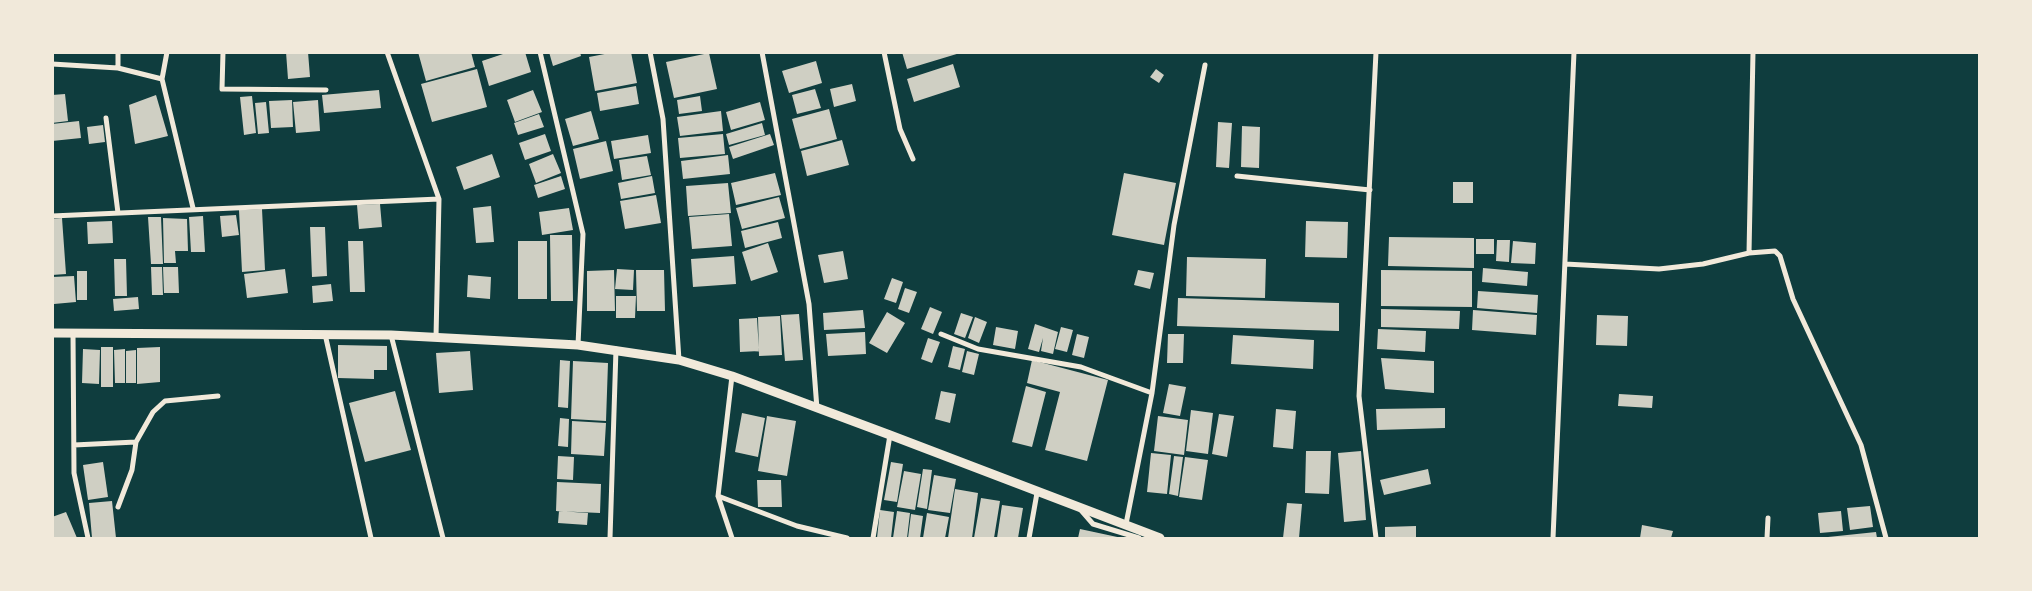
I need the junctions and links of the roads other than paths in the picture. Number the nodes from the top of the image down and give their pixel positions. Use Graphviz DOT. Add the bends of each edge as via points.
graph roads {
  1 [pos="118,52"];
  2 [pos="168,52"];
  3 [pos="223,52"];
  4 [pos="386,52"];
  5 [pos="540,52"];
  6 [pos="650,52"];
  7 [pos="762,52"];
  8 [pos="884,52"];
  9 [pos="1376,52"];
  10 [pos="1574,52"];
  11 [pos="1753,52"];
  12 [pos="52,64"];
  13 [pos="1205,65"];
  14 [pos="118,68"];
  15 [pos="162,79"];
  16 [pos="326,90"];
  17 [pos="106,118"];
  18 [pos="913,159"];
  19 [pos="1237,176"];
  20 [pos="1370,190"];
  21 [pos="439,199"];
  22 [pos="194,208"];
  23 [pos="118,213"];
  24 [pos="52,216"];
  25 [pos="1749,253"];
  26 [pos="1565,264"];
  27 [pos="52,333"];
  28 [pos="73,333"];
  29 [pos="325,334"];
  30 [pos="941,334"];
  31 [pos="391,335"];
  32 [pos="436,337"];
  33 [pos="578,345"];
  34 [pos="616,349"];
  35 [pos="679,360"];
  36 [pos="732,376"];
  37 [pos="1152,392"];
  38 [pos="218,396"];
  39 [pos="817,409"];
  40 [pos="890,435"];
  41 [pos="136,442"];
  42 [pos="74,445"];
  43 [pos="1037,493"];
  44 [pos="718,496"];
  45 [pos="118,507"];
  46 [pos="1078,507"];
  47 [pos="1768,518"];
  48 [pos="1126,524"];
  49 [pos="88,538"];
  50 [pos="371,538"];
  51 [pos="443,538"];
  52 [pos="610,538"];
  53 [pos="732,538"];
  54 [pos="847,538"];
  55 [pos="873,538"];
  56 [pos="1029,538"];
  57 [pos="1139,538"];
  58 [pos="1160,538"];
  59 [pos="1376,538"];
  60 [pos="1552,538"];
  61 [pos="1767,538"];
  62 [pos="1886,538"];
  1 -- 14 [label="street"];
  2 -- 15 [label="street"];
  3 -- 16 [label="street" via="222,89"];
  4 -- 21 [label="street"];
  5 -- 33 [label="street" via="583,234"];
  6 -- 35 [label="street" via="663,119"];
  7 -- 39 [label="street" via="809,304"];
  8 -- 18 [label="street" via="900,129"];
  9 -- 20 [label="street"];
  10 -- 26 [label="street"];
  11 -- 25 [label="street"];
  12 -- 14 [label="street"];
  13 -- 37 [label="street" via="1174,225"];
  14 -- 15 [label="street"];
  15 -- 22 [label="street"];
  17 -- 23 [label="street"];
  19 -- 20 [label="street"];
  20 -- 59 [label="street" via="1359,396"];
  21 -- 22 [label="street"];
  21 -- 32 [label="street"];
  22 -- 23 [label="street"];
  23 -- 24 [label="street"];
  25 -- 26 [label="street" via="1703,264 1659,268"];
  25 -- 62 [label="street" via="1775,251 1780,256 1793,299 1861,445"];
  26 -- 60 [label="street"];
  27 -- 28 [label="street"];
  28 -- 29 [label="street"];
  28 -- 42 [label="street"];
  29 -- 31 [label="street"];
  29 -- 50 [label="street"];
  30 -- 37 [label="street" via="978,348 1081,367"];
  31 -- 32 [label="street"];
  31 -- 51 [label="street"];
  32 -- 33 [label="street"];
  33 -- 34 [label="street"];
  34 -- 35 [label="street"];
  34 -- 52 [label="street"];
  35 -- 36 [label="street"];
  36 -- 39 [label="street"];
  36 -- 44 [label="street"];
  37 -- 48 [label="street"];
  38 -- 41 [label="street" via="165,401 153,412"];
  39 -- 40 [label="street"];
  40 -- 43 [label="street"];
  40 -- 55 [label="street"];
  41 -- 42 [label="street"];
  41 -- 45 [label="street" via="132,470"];
  42 -- 49 [label="street" via="74,473"];
  43 -- 46 [label="street"];
  43 -- 56 [label="street"];
  44 -- 53 [label="street"];
  44 -- 54 [label="street" via="797,526"];
  46 -- 48 [label="street"];
  46 -- 57 [label="street" via="1093,524"];
  47 -- 61 [label="street"];
  48 -- 58 [label="street"];
}
